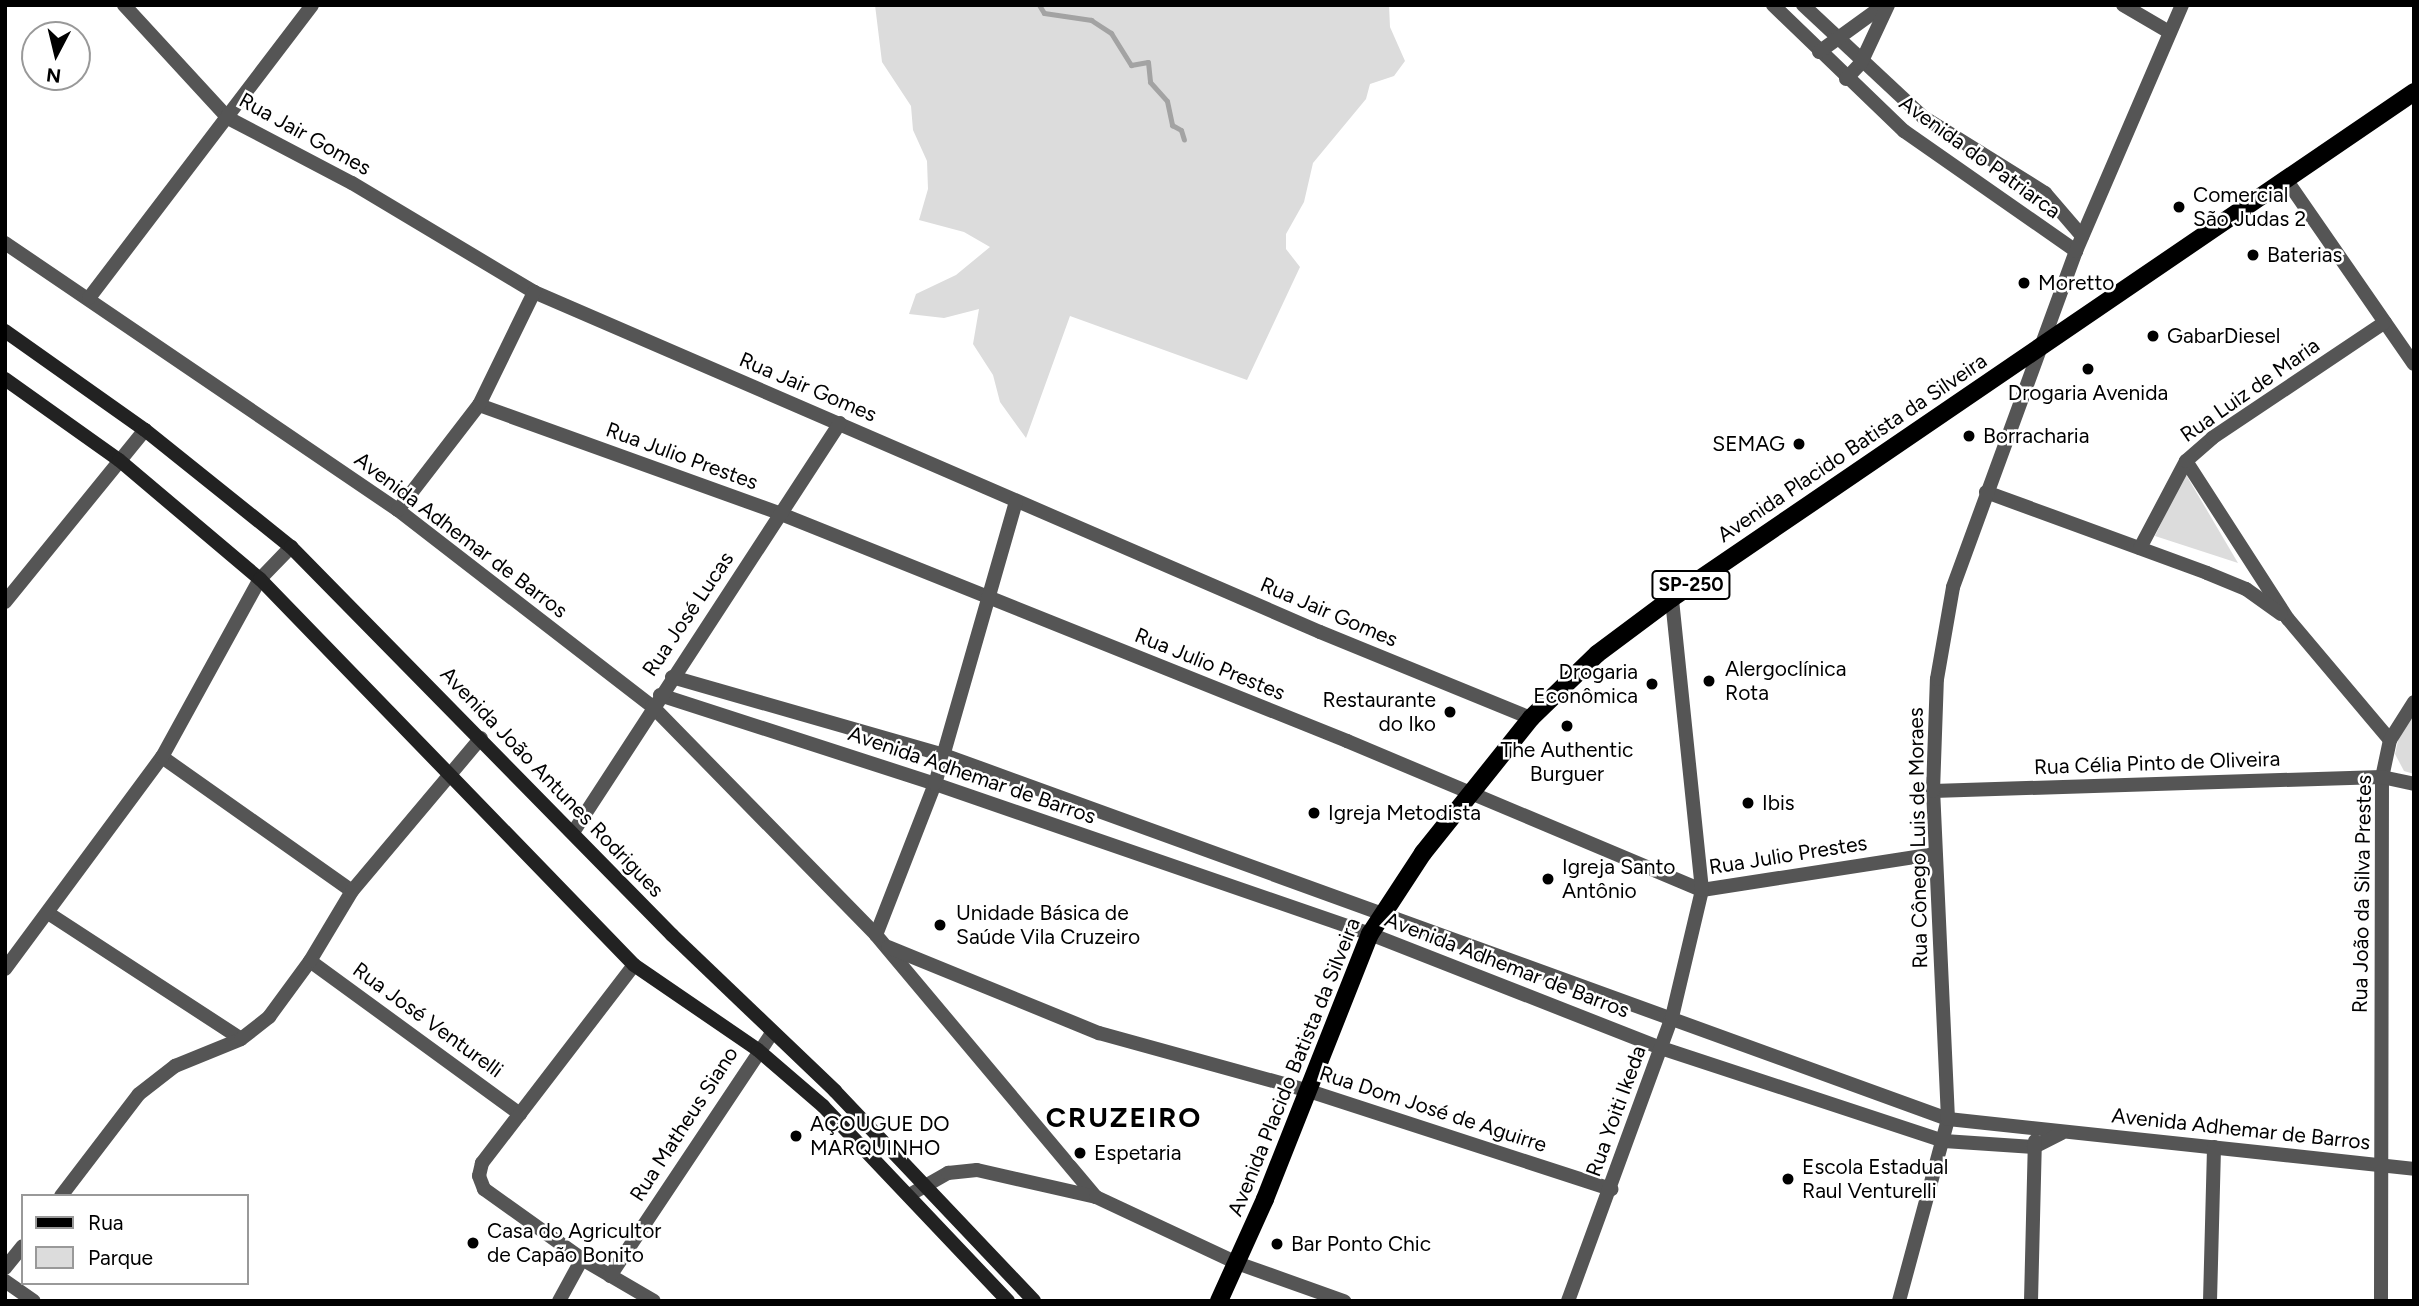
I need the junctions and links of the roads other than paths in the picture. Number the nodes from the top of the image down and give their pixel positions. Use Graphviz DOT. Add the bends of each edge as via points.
graph roads {
  1 [pos="124,5"];
  2 [pos="312,5"];
  3 [pos="1773,5"];
  4 [pos="1803,5"];
  5 [pos="1886,5"];
  6 [pos="2123,5"];
  7 [pos="2182,5"];
  8 [pos="2169,33"];
  9 [pos="1836,39"];
  10 [pos="1819,52"];
  11 [pos="1861,63"];
  12 [pos="1846,79"];
  13 [pos="2414,92"];
  14 [pos="228,118"];
  15 [pos="2285,178"];
  16 [pos="2082,236"];
  17 [pos="5,243"];
  18 [pos="2076,251"];
  19 [pos="534,292"];
  20 [pos="89,298"];
  21 [pos="2385,322"];
  22 [pos="5,331"];
  23 [pos="2045,343"];
  24 [pos="2414,364"];
  25 [pos="5,379"];
  26 [pos="479,405"];
  27 [pos="840,423"];
  28 [pos="145,429"];
  29 [pos="119,460"];
  30 [pos="2186,461"];
  31 [pos="1986,492"];
  32 [pos="1016,501"];
  33 [pos="398,510"];
  34 [pos="781,514"];
  35 [pos="291,548"];
  36 [pos="2140,548"];
  37 [pos="260,579"];
  38 [pos="1672,598"];
  39 [pos="989,599"];
  40 [pos="5,602"];
  41 [pos="2288,619"];
  42 [pos="672,677"];
  43 [pos="656,701"];
  44 [pos="2414,702"];
  45 [pos="1531,718"];
  46 [pos="481,738"];
  47 [pos="2390,740"];
  48 [pos="944,755"];
  49 [pos="162,757"];
  50 [pos="447,774"];
  51 [pos="2382,777"];
  52 [pos="935,784"];
  53 [pos="2414,784"];
  54 [pos="1469,791"];
  55 [pos="1933,791"];
  56 [pos="1143,828"];
  57 [pos="574,831"];
  58 [pos="1133,852"];
  59 [pos="1935,854"];
  60 [pos="1702,890"];
  61 [pos="352,891"];
  62 [pos="48,913"];
  63 [pos="1381,915"];
  64 [pos="1370,934"];
  65 [pos="876,935"];
  66 [pos="887,947"];
  67 [pos="310,961"];
  68 [pos="634,965"];
  69 [pos="6,968"];
  70 [pos="1672,1017"];
  71 [pos="773,1032"];
  72 [pos="242,1039"];
  73 [pos="1661,1048"];
  74 [pos="758,1050"];
  75 [pos="1803,1068"];
  76 [pos="1309,1091"];
  77 [pos="1793,1093"];
  78 [pos="520,1114"];
  79 [pos="1948,1119"];
  80 [pos="2036,1129"];
  81 [pos="2064,1133"];
  82 [pos="1944,1141"];
  83 [pos="2034,1147"];
  84 [pos="2214,1147"];
  85 [pos="2381,1165"];
  86 [pos="2414,1169"];
  87 [pos="925,1184"];
  88 [pos="1611,1189"];
  89 [pos="63,1194"];
  90 [pos="911,1194"];
  91 [pos="1096,1197"];
  92 [pos="21,1248"];
  93 [pos="582,1259"];
  94 [pos="1237,1263"];
  95 [pos="5,1268"];
  96 [pos="610,1276"];
  97 [pos="5,1281"];
  98 [pos="34,1301"];
  99 [pos="559,1301"];
  100 [pos="654,1301"];
  101 [pos="1008,1301"];
  102 [pos="1034,1301"];
  103 [pos="1219,1301"];
  104 [pos="1344,1301"];
  105 [pos="1569,1301"];
  106 [pos="1899,1301"];
  107 [pos="2031,1301"];
  108 [pos="2210,1301"];
  109 [pos="2381,1301"];
  1 -- 14 [label="street, Rua Jair Gomes"];
  2 -- 14 [label="street"];
  3 -- 10 [label="street, Avenida do Patriarca"];
  4 -- 9 [label="street, Avenida do Patriarca"];
  5 -- 9 [label="street"];
  5 -- 11 [label="street"];
  6 -- 8 [label="street"];
  7 -- 8 [label="street, Rua Cônego Luis de Moraes"];
  8 -- 16 [label="street, Rua Cônego Luis de Moraes"];
  9 -- 10 [label="street"];
  9 -- 11 [label="street, Avenida do Patriarca"];
  10 -- 12 [label="street, Avenida do Patriarca"];
  11 -- 12 [label="street"];
  11 -- 16 [label="street, Avenida do Patriarca" via="1923,117 2045,194"];
  12 -- 18 [label="street, Avenida do Patriarca" via="1904,131"];
  13 -- 15 [label="main road, Avenida Placido Batista da Silveira / SP-250"];
  14 -- 19 [label="street, Rua Jair Gomes" via="352,183"];
  14 -- 20 [label="street"];
  15 -- 21 [label="street"];
  15 -- 23 [label="main road, Avenida Placido Batista da Silveira / SP-250"];
  16 -- 18 [label="street, Rua Cônego Luis de Moraes"];
  17 -- 20 [label="street, Avenida Adhemar de Barros"];
  18 -- 23 [label="street, Rua Cônego Luis de Moraes"];
  19 -- 26 [label="street"];
  19 -- 27 [label="street, Rua Jair Gomes"];
  20 -- 33 [label="street, Avenida Adhemar de Barros"];
  21 -- 24 [label="street"];
  21 -- 30 [label="street, Rua Luiz de Maria" via="2212,438"];
  22 -- 28 [label="street, Avenida João Antunes Rodrigues"];
  23 -- 31 [label="street, Rua Cônego Luis de Moraes"];
  23 -- 38 [label="main road, Avenida Placido Batista da Silveira / SP-250"];
  25 -- 29 [label="street"];
  26 -- 33 [label="street"];
  26 -- 34 [label="street, Rua Julio Prestes"];
  27 -- 32 [label="street, Rua Jair Gomes"];
  27 -- 34 [label="street, Rua José Lucas"];
  28 -- 29 [label="street"];
  28 -- 35 [label="street, Avenida João Antunes Rodrigues"];
  29 -- 37 [label="street"];
  29 -- 40 [label="street"];
  30 -- 36 [label="street, Rua Luiz de Maria"];
  30 -- 41 [label="street"];
  31 -- 36 [label="street"];
  31 -- 55 [label="street, Rua Cônego Luis de Moraes" via="1953,587 1937,679"];
  32 -- 39 [label="street"];
  32 -- 45 [label="street, Rua Jair Gomes"];
  33 -- 43 [label="street, Avenida Adhemar de Barros"];
  34 -- 39 [label="street, Rua Julio Prestes"];
  34 -- 42 [label="street, Rua José Lucas"];
  35 -- 37 [label="street"];
  35 -- 46 [label="street, Avenida João Antunes Rodrigues"];
  36 -- 41 [label="street" via="2246,589"];
  37 -- 49 [label="street"];
  37 -- 50 [label="street"];
  38 -- 45 [label="main road, Avenida Placido Batista da Silveira / SP-250" via="1597,654"];
  38 -- 60 [label="street, Rua Yoiti Ikeda"];
  39 -- 48 [label="street"];
  39 -- 54 [label="street, Rua Julio Prestes"];
  41 -- 47 [label="street"];
  42 -- 43 [label="street, Rua José Lucas"];
  42 -- 48 [label="street, Avenida Adhemar de Barros"];
  43 -- 52 [label="street, Avenida Adhemar de Barros"];
  43 -- 57 [label="street, Rua José Lucas"];
  43 -- 65 [label="street, Avenida Adhemar de Barros"];
  44 -- 47 [label="street"];
  45 -- 54 [label="main road, Avenida Placido Batista da Silveira / SP-250"];
  46 -- 50 [label="street"];
  46 -- 57 [label="street, Avenida João Antunes Rodrigues"];
  47 -- 51 [label="street, Rua João da Silva Prestes"];
  48 -- 52 [label="street"];
  48 -- 56 [label="street, Avenida Adhemar de Barros"];
  49 -- 61 [label="street"];
  49 -- 62 [label="street"];
  50 -- 61 [label="street"];
  50 -- 68 [label="street"];
  51 -- 53 [label="street, Rua Célia Pinto de Oliveira"];
  51 -- 55 [label="street, Rua Célia Pinto de Oliveira"];
  51 -- 85 [label="street, Rua João da Silva Prestes"];
  52 -- 58 [label="street, Avenida Adhemar de Barros"];
  52 -- 65 [label="street"];
  54 -- 60 [label="street, Rua Julio Prestes"];
  54 -- 63 [label="main road, Avenida Placido Batista da Silveira / SP-250"];
  55 -- 59 [label="street, Rua Cônego Luis de Moraes"];
  56 -- 58 [label="street"];
  56 -- 63 [label="street, Avenida Adhemar de Barros"];
  57 -- 71 [label="street, Avenida João Antunes Rodrigues" via="671,935"];
  58 -- 64 [label="street, Avenida Adhemar de Barros"];
  59 -- 60 [label="street, Rua Julio Prestes"];
  59 -- 79 [label="street, Rua Cônego Luis de Moraes"];
  60 -- 70 [label="street, Rua Yoiti Ikeda"];
  61 -- 67 [label="street"];
  62 -- 69 [label="street"];
  62 -- 72 [label="street"];
  63 -- 64 [label="main road, Avenida Placido Batista da Silveira / SP-250"];
  63 -- 70 [label="street, Avenida Adhemar de Barros"];
  64 -- 73 [label="street, Avenida Adhemar de Barros"];
  64 -- 76 [label="main road, Avenida Placido Batista da Silveira / SP-250"];
  65 -- 66 [label="street, Avenida Adhemar de Barros"];
  66 -- 76 [label="street, Rua Dom José de Aguirre" via="1099,1033"];
  66 -- 91 [label="street, Avenida Adhemar de Barros"];
  67 -- 72 [label="street" via="269,1017"];
  67 -- 78 [label="street, Rua José Venturelli"];
  68 -- 74 [label="street"];
  68 -- 78 [label="street"];
  70 -- 73 [label="street, Rua Yoiti Ikeda"];
  70 -- 75 [label="street, Avenida Adhemar de Barros"];
  71 -- 74 [label="street, Rua Matheus Siano"];
  71 -- 87 [label="street, Avenida João Antunes Rodrigues"];
  72 -- 89 [label="street" via="175,1066 139,1094"];
  73 -- 77 [label="street, Avenida Adhemar de Barros"];
  73 -- 88 [label="street, Rua Yoiti Ikeda"];
  74 -- 90 [label="street" via="823,1106"];
  74 -- 96 [label="street, Rua Matheus Siano"];
  75 -- 77 [label="street"];
  75 -- 79 [label="street, Avenida Adhemar de Barros"];
  76 -- 88 [label="street, Rua Dom José de Aguirre"];
  76 -- 94 [label="main road, Avenida Placido Batista da Silveira / SP-250"];
  77 -- 82 [label="street, Avenida Adhemar de Barros"];
  78 -- 93 [label="street" via="482,1163 479,1177 484,1189"];
  79 -- 80 [label="street, Avenida Adhemar de Barros"];
  79 -- 82 [label="street, Rua Cônego Luis de Moraes"];
  80 -- 81 [label="street, Avenida Adhemar de Barros"];
  80 -- 83 [label="street"];
  81 -- 83 [label="street, Avenida Adhemar de Barros"];
  81 -- 84 [label="street, Avenida Adhemar de Barros"];
  82 -- 83 [label="street, Avenida Adhemar de Barros"];
  82 -- 106 [label="street, Rua Cônego Luis de Moraes"];
  83 -- 107 [label="street"];
  84 -- 85 [label="street, Avenida Adhemar de Barros"];
  84 -- 108 [label="street"];
  85 -- 86 [label="street, Avenida Adhemar de Barros"];
  85 -- 109 [label="street, Rua João da Silva Prestes"];
  87 -- 90 [label="street"];
  87 -- 91 [label="street" via="948,1173 977,1170"];
  87 -- 102 [label="street, Avenida João Antunes Rodrigues"];
  88 -- 105 [label="street, Rua Yoiti Ikeda"];
  90 -- 101 [label="street"];
  91 -- 94 [label="street"];
  92 -- 95 [label="street"];
  93 -- 96 [label="street"];
  93 -- 99 [label="street"];
  94 -- 103 [label="main road, Avenida Placido Batista da Silveira / SP-250"];
  94 -- 104 [label="street"];
  96 -- 100 [label="street"];
  97 -- 98 [label="street"];
}
